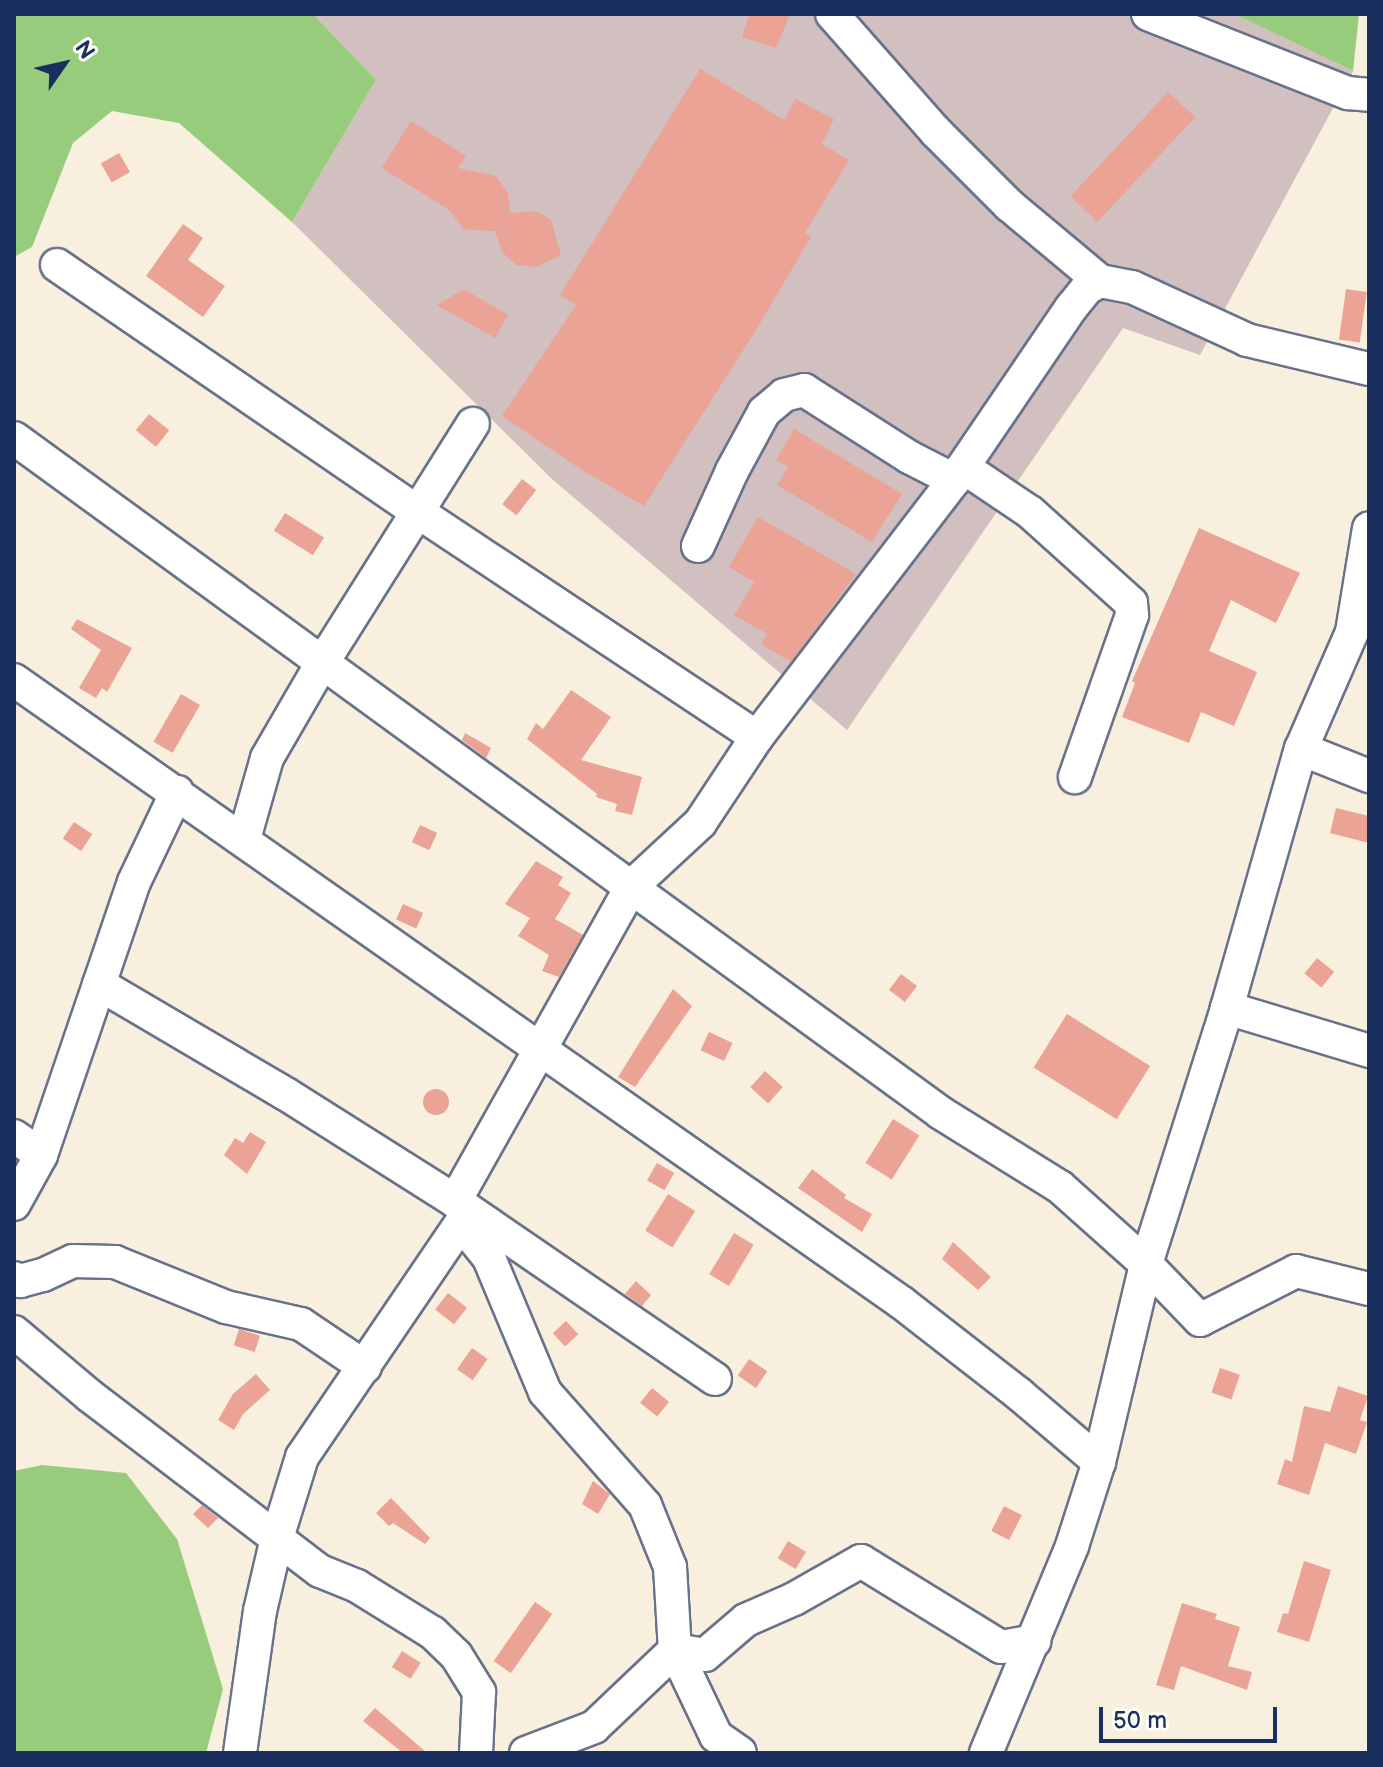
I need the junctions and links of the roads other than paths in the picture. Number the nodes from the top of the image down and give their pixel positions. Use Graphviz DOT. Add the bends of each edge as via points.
graph roads {
  1 [pos="832,14"];
  2 [pos="1148,14"];
  3 [pos="1369,95"];
  4 [pos="57,265"];
  5 [pos="1100,281"];
  6 [pos="1369,369"];
  7 [pos="473,424"];
  8 [pos="14,438"];
  9 [pos="958,473"];
  10 [pos="418,512"];
  11 [pos="1368,536"];
  12 [pos="698,546"];
  13 [pos="321,665"];
  14 [pos="14,680"];
  15 [pos="757,737"];
  16 [pos="1301,749"];
  17 [pos="1369,776"];
  18 [pos="1075,777"];
  19 [pos="177,792"];
  20 [pos="244,839"];
  21 [pos="632,886"];
  22 [pos="99,984"];
  23 [pos="1227,1008"];
  24 [pos="538,1048"];
  25 [pos="1369,1051"];
  26 [pos="14,1136"];
  27 [pos="41,1155"];
  28 [pos="455,1201"];
  29 [pos="14,1204"];
  30 [pos="1146,1264"];
  31 [pos="14,1278"];
  32 [pos="1369,1289"];
  33 [pos="14,1332"];
  34 [pos="365,1367"];
  35 [pos="715,1379"];
  36 [pos="1099,1462"];
  37 [pos="277,1538"];
  38 [pos="1034,1641"];
  39 [pos="675,1650"];
  40 [pos="240,1753"];
  41 [pos="476,1753"];
  42 [pos="526,1753"];
  43 [pos="740,1753"];
  44 [pos="986,1753"];
  1 -- 5 [label="street" via="988,184"];
  2 -- 3 [label="street" via="1348,93"];
  4 -- 10 [label="street"];
  5 -- 6 [label="street" via="1132,287 1247,340"];
  5 -- 9 [label="street" via="1071,308"];
  7 -- 10 [label="street"];
  8 -- 13 [label="street"];
  9 -- 12 [label="street" via="909,457 804,390 784,395 764,412"];
  9 -- 15 [label="street"];
  9 -- 18 [label="street" via="1030,512 1131,603 1132,615"];
  10 -- 13 [label="street"];
  10 -- 15 [label="street"];
  11 -- 16 [label="street" via="1352,632"];
  13 -- 20 [label="street" via="267,758"];
  13 -- 21 [label="street"];
  14 -- 19 [label="street"];
  15 -- 21 [label="street" via="700,823"];
  16 -- 17 [label="street"];
  16 -- 23 [label="street"];
  19 -- 20 [label="street"];
  19 -- 22 [label="street" via="134,882"];
  20 -- 24 [label="street"];
  21 -- 24 [label="street"];
  21 -- 30 [label="street" via="941,1113 1060,1187"];
  22 -- 27 [label="street"];
  22 -- 28 [label="street"];
  23 -- 25 [label="street"];
  23 -- 30 [label="street"];
  24 -- 28 [label="street"];
  24 -- 36 [label="street" via="902,1303"];
  26 -- 27 [label="street"];
  27 -- 29 [label="street"];
  28 -- 35 [label="street"];
  30 -- 32 [label="street" via="1200,1320 1296,1271"];
  30 -- 36 [label="street"];
  31 -- 34 [label="street" via="43,1275 73,1261 115,1262 226,1307 301,1324"];
  33 -- 37 [label="street"];
  34 -- 37 [label="street" via="302,1457"];
  34 -- 39 [label="street" via="461,1223 489,1258 545,1392 645,1505 670,1567"];
  36 -- 38 [label="street"];
  37 -- 40 [label="street" via="260,1611"];
  37 -- 41 [label="street" via="320,1571 357,1586 433,1633 456,1655 479,1692"];
  38 -- 39 [label="street" via="1001,1647 861,1561 746,1620 705,1655"];
  38 -- 44 [label="street"];
  39 -- 42 [label="street" via="594,1727"];
  39 -- 43 [label="street" via="716,1736"];
}
